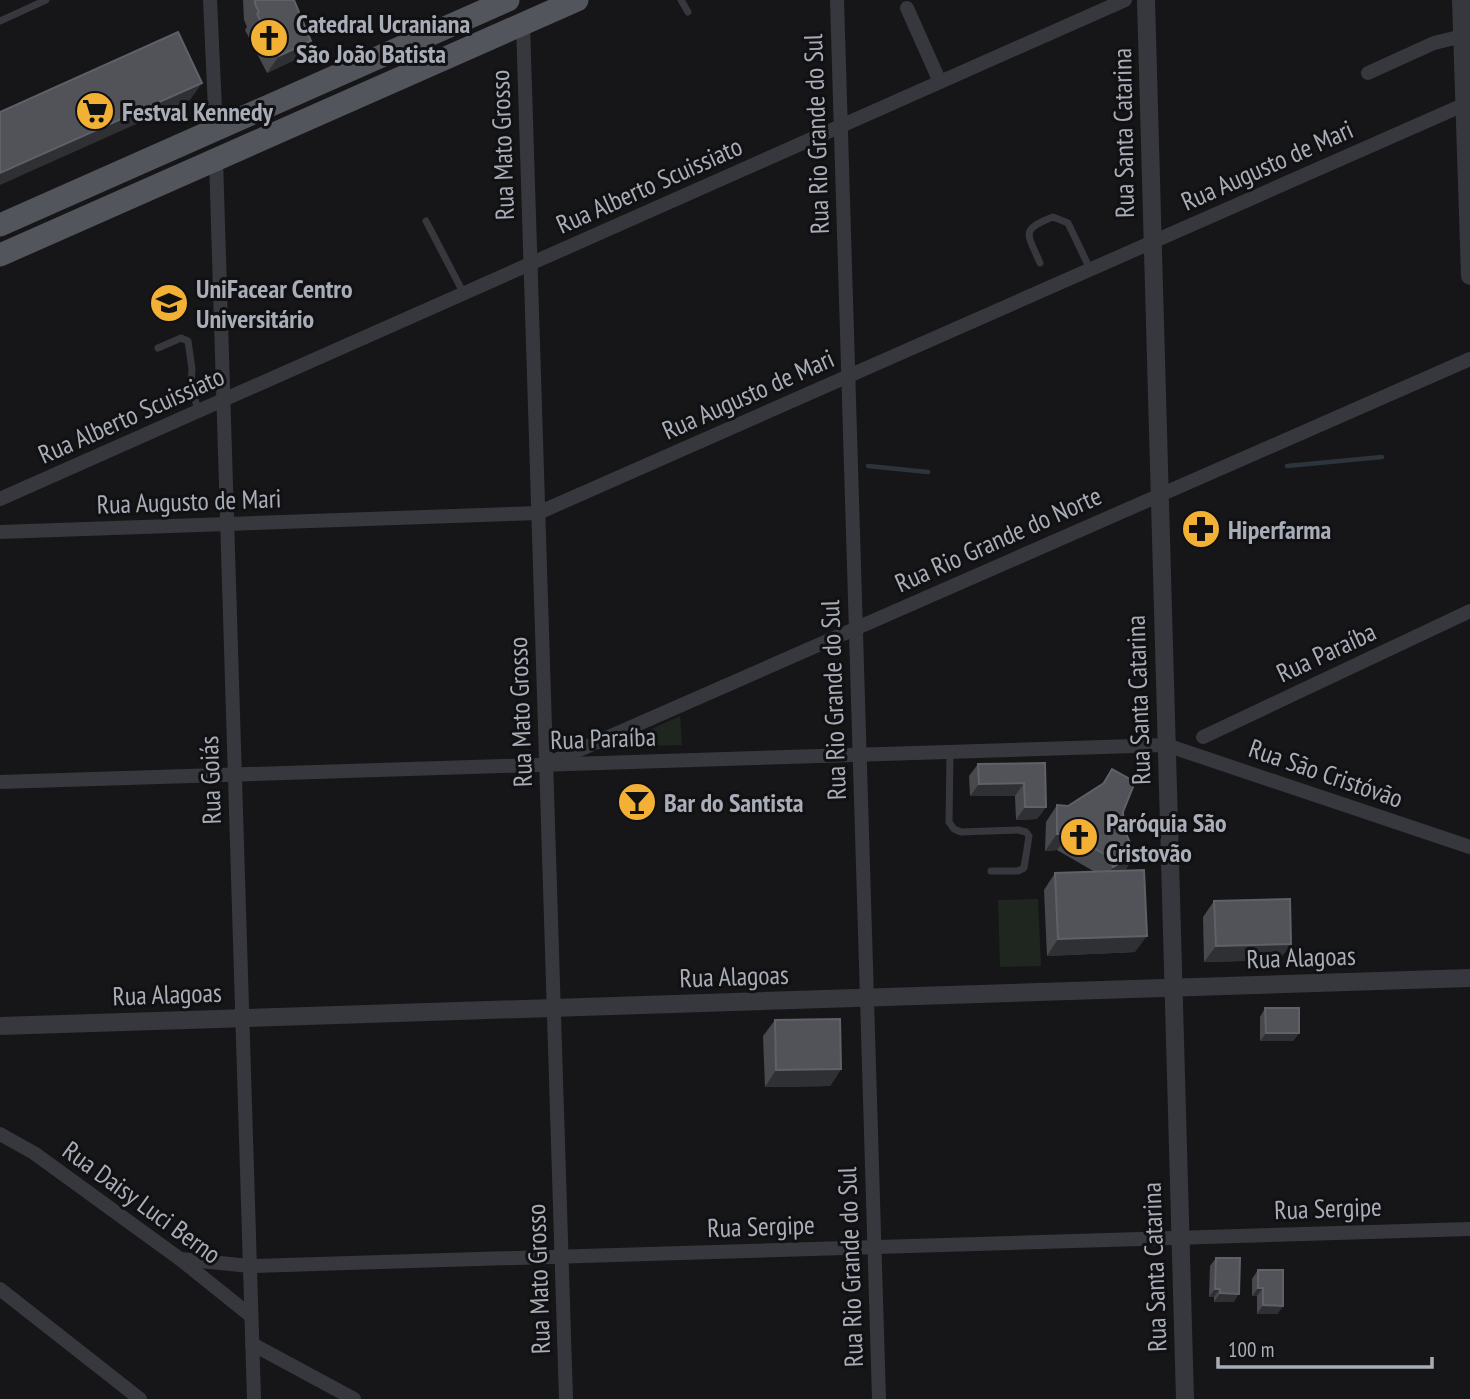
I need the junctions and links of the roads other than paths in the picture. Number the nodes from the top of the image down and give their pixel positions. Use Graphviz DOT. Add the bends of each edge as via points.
graph roads {
  1 [pos="46,0"];
  2 [pos="210,0"];
  3 [pos="509,0"];
  4 [pos="577,0"];
  5 [pos="681,0"];
  6 [pos="837,0"];
  7 [pos="1125,0"];
  8 [pos="1146,0"];
  9 [pos="1461,0"];
  10 [pos="907,8"];
  11 [pos="688,12"];
  12 [pos="0,21"];
  13 [pos="523,24"];
  14 [pos="1463,36"];
  15 [pos="368,62"];
  16 [pos="1368,73"];
  17 [pos="940,82"];
  18 [pos="369,92"];
  19 [pos="1467,104"];
  20 [pos="841,126"];
  21 [pos="216,130"];
  22 [pos="216,159"];
  23 [pos="426,221"];
  24 [pos="0,225"];
  25 [pos="1152,242"];
  26 [pos="0,255"];
  27 [pos="1040,263"];
  28 [pos="531,265"];
  29 [pos="1090,270"];
  30 [pos="1470,276"];
  31 [pos="464,294"];
  32 [pos="158,348"];
  33 [pos="1470,359"];
  34 [pos="848,376"];
  35 [pos="223,401"];
  36 [pos="198,411"];
  37 [pos="1159,495"];
  38 [pos="0,499"];
  39 [pos="538,513"];
  40 [pos="227,524"];
  41 [pos="0,532"];
  42 [pos="1470,611"];
  43 [pos="855,629"];
  44 [pos="1203,737"];
  45 [pos="1166,745"];
  46 [pos="950,752"];
  47 [pos="859,755"];
  48 [pos="546,765"];
  49 [pos="235,775"];
  50 [pos="0,782"];
  51 [pos="1470,847"];
  52 [pos="991,872"];
  53 [pos="1470,978"];
  54 [pos="1173,988"];
  55 [pos="867,998"];
  56 [pos="554,1008"];
  57 [pos="242,1018"];
  58 [pos="0,1026"];
  59 [pos="0,1134"];
  60 [pos="1470,1228"];
  61 [pos="1180,1238"];
  62 [pos="874,1247"];
  63 [pos="562,1257"];
  64 [pos="180,1259"];
  65 [pos="250,1266"];
  66 [pos="0,1289"];
  67 [pos="251,1316"];
  68 [pos="252,1344"];
  69 [pos="140,1399"];
  70 [pos="254,1399"];
  71 [pos="354,1399"];
  72 [pos="566,1399"];
  73 [pos="879,1399"];
  74 [pos="1185,1399"];
  1 -- 12 [label="lane"];
  2 -- 21 [label="street"];
  3 -- 15 [label="main road"];
  4 -- 13 [label="main road"];
  5 -- 11 [label="lane"];
  6 -- 20 [label="street, Rua Rio Grande do Sul"];
  7 -- 17 [label="street, Rua Alberto Scuissiato"];
  8 -- 25 [label="street, Rua Santa Catarina"];
  9 -- 14 [label="street"];
  10 -- 17 [label="street"];
  13 -- 18 [label="main road"];
  13 -- 28 [label="street, Rua Mato Grosso"];
  14 -- 16 [label="street" via="1434,43"];
  14 -- 19 [label="street"];
  15 -- 18 [label="main road" via="372,70"];
  15 -- 21 [label="main road"];
  17 -- 20 [label="street, Rua Alberto Scuissiato"];
  18 -- 22 [label="main road"];
  19 -- 25 [label="street, Rua Augusto de Mari"];
  19 -- 30 [label="street"];
  20 -- 28 [label="street, Rua Alberto Scuissiato"];
  20 -- 34 [label="street, Rua Rio Grande do Sul"];
  21 -- 24 [label="main road"];
  22 -- 26 [label="main road"];
  22 -- 35 [label="street, Rua Goiás"];
  23 -- 31 [label="lane"];
  25 -- 29 [label="street, Rua Augusto de Mari"];
  25 -- 37 [label="street, Rua Santa Catarina"];
  27 -- 29 [label="lane" via="1029,230 1053,217 1068,223"];
  28 -- 31 [label="street, Rua Alberto Scuissiato"];
  28 -- 39 [label="street, Rua Mato Grosso"];
  29 -- 34 [label="street, Rua Augusto de Mari"];
  31 -- 35 [label="street, Rua Alberto Scuissiato"];
  32 -- 36 [label="lane" via="181,338 188,341"];
  33 -- 37 [label="street, Rua Rio Grande do Norte"];
  34 -- 39 [label="street, Rua Augusto de Mari"];
  34 -- 43 [label="street, Rua Rio Grande do Sul"];
  35 -- 36 [label="street, Rua Alberto Scuissiato"];
  35 -- 40 [label="street, Rua Goiás"];
  36 -- 38 [label="street, Rua Alberto Scuissiato"];
  37 -- 43 [label="street, Rua Rio Grande do Norte"];
  37 -- 45 [label="street, Rua Santa Catarina"];
  39 -- 40 [label="street, Rua Augusto de Mari"];
  39 -- 48 [label="street, Rua Mato Grosso"];
  40 -- 41 [label="street, Rua Augusto de Mari"];
  40 -- 49 [label="street, Rua Goiás"];
  42 -- 44 [label="street, Rua Paraíba"];
  43 -- 47 [label="street, Rua Rio Grande do Sul"];
  43 -- 48 [label="street, Rua Rio Grande do Norte"];
  45 -- 46 [label="street, Rua Paraíba"];
  45 -- 51 [label="street, Rua São Cristóvão"];
  45 -- 54 [label="street, Rua Santa Catarina"];
  46 -- 47 [label="street, Rua Paraíba"];
  46 -- 52 [label="lane" via="949,822 954,829 1018,830 1028,836 1024,868"];
  47 -- 48 [label="street, Rua Paraíba"];
  47 -- 55 [label="street, Rua Rio Grande do Sul"];
  48 -- 49 [label="street, Rua Paraíba"];
  48 -- 56 [label="street, Rua Mato Grosso"];
  49 -- 50 [label="street, Rua Paraíba"];
  49 -- 57 [label="street, Rua Goiás"];
  53 -- 54 [label="street, Rua Alagoas"];
  54 -- 55 [label="street, Rua Alagoas"];
  54 -- 61 [label="street, Rua Santa Catarina"];
  55 -- 56 [label="street, Rua Alagoas"];
  55 -- 62 [label="street, Rua Rio Grande do Sul"];
  56 -- 57 [label="street, Rua Alagoas"];
  56 -- 63 [label="street, Rua Mato Grosso"];
  57 -- 58 [label="street, Rua Alagoas"];
  57 -- 65 [label="street, Rua Goiás"];
  59 -- 64 [label="street, Rua Daisy Luci Berno" via="34,1153"];
  60 -- 61 [label="street, Rua Sergipe"];
  61 -- 62 [label="street, Rua Sergipe"];
  61 -- 74 [label="street, Rua Santa Catarina"];
  62 -- 63 [label="street, Rua Sergipe"];
  62 -- 73 [label="street, Rua Rio Grande do Sul"];
  63 -- 65 [label="street, Rua Sergipe"];
  63 -- 72 [label="street, Rua Mato Grosso"];
  64 -- 65 [label="street, Rua Sergipe"];
  64 -- 67 [label="street, Rua Daisy Luci Berno"];
  65 -- 67 [label="street, Rua Goiás"];
  66 -- 69 [label="street"];
  67 -- 68 [label="street, Rua Goiás"];
  68 -- 70 [label="street, Rua Goiás"];
  68 -- 71 [label="street"];
}
